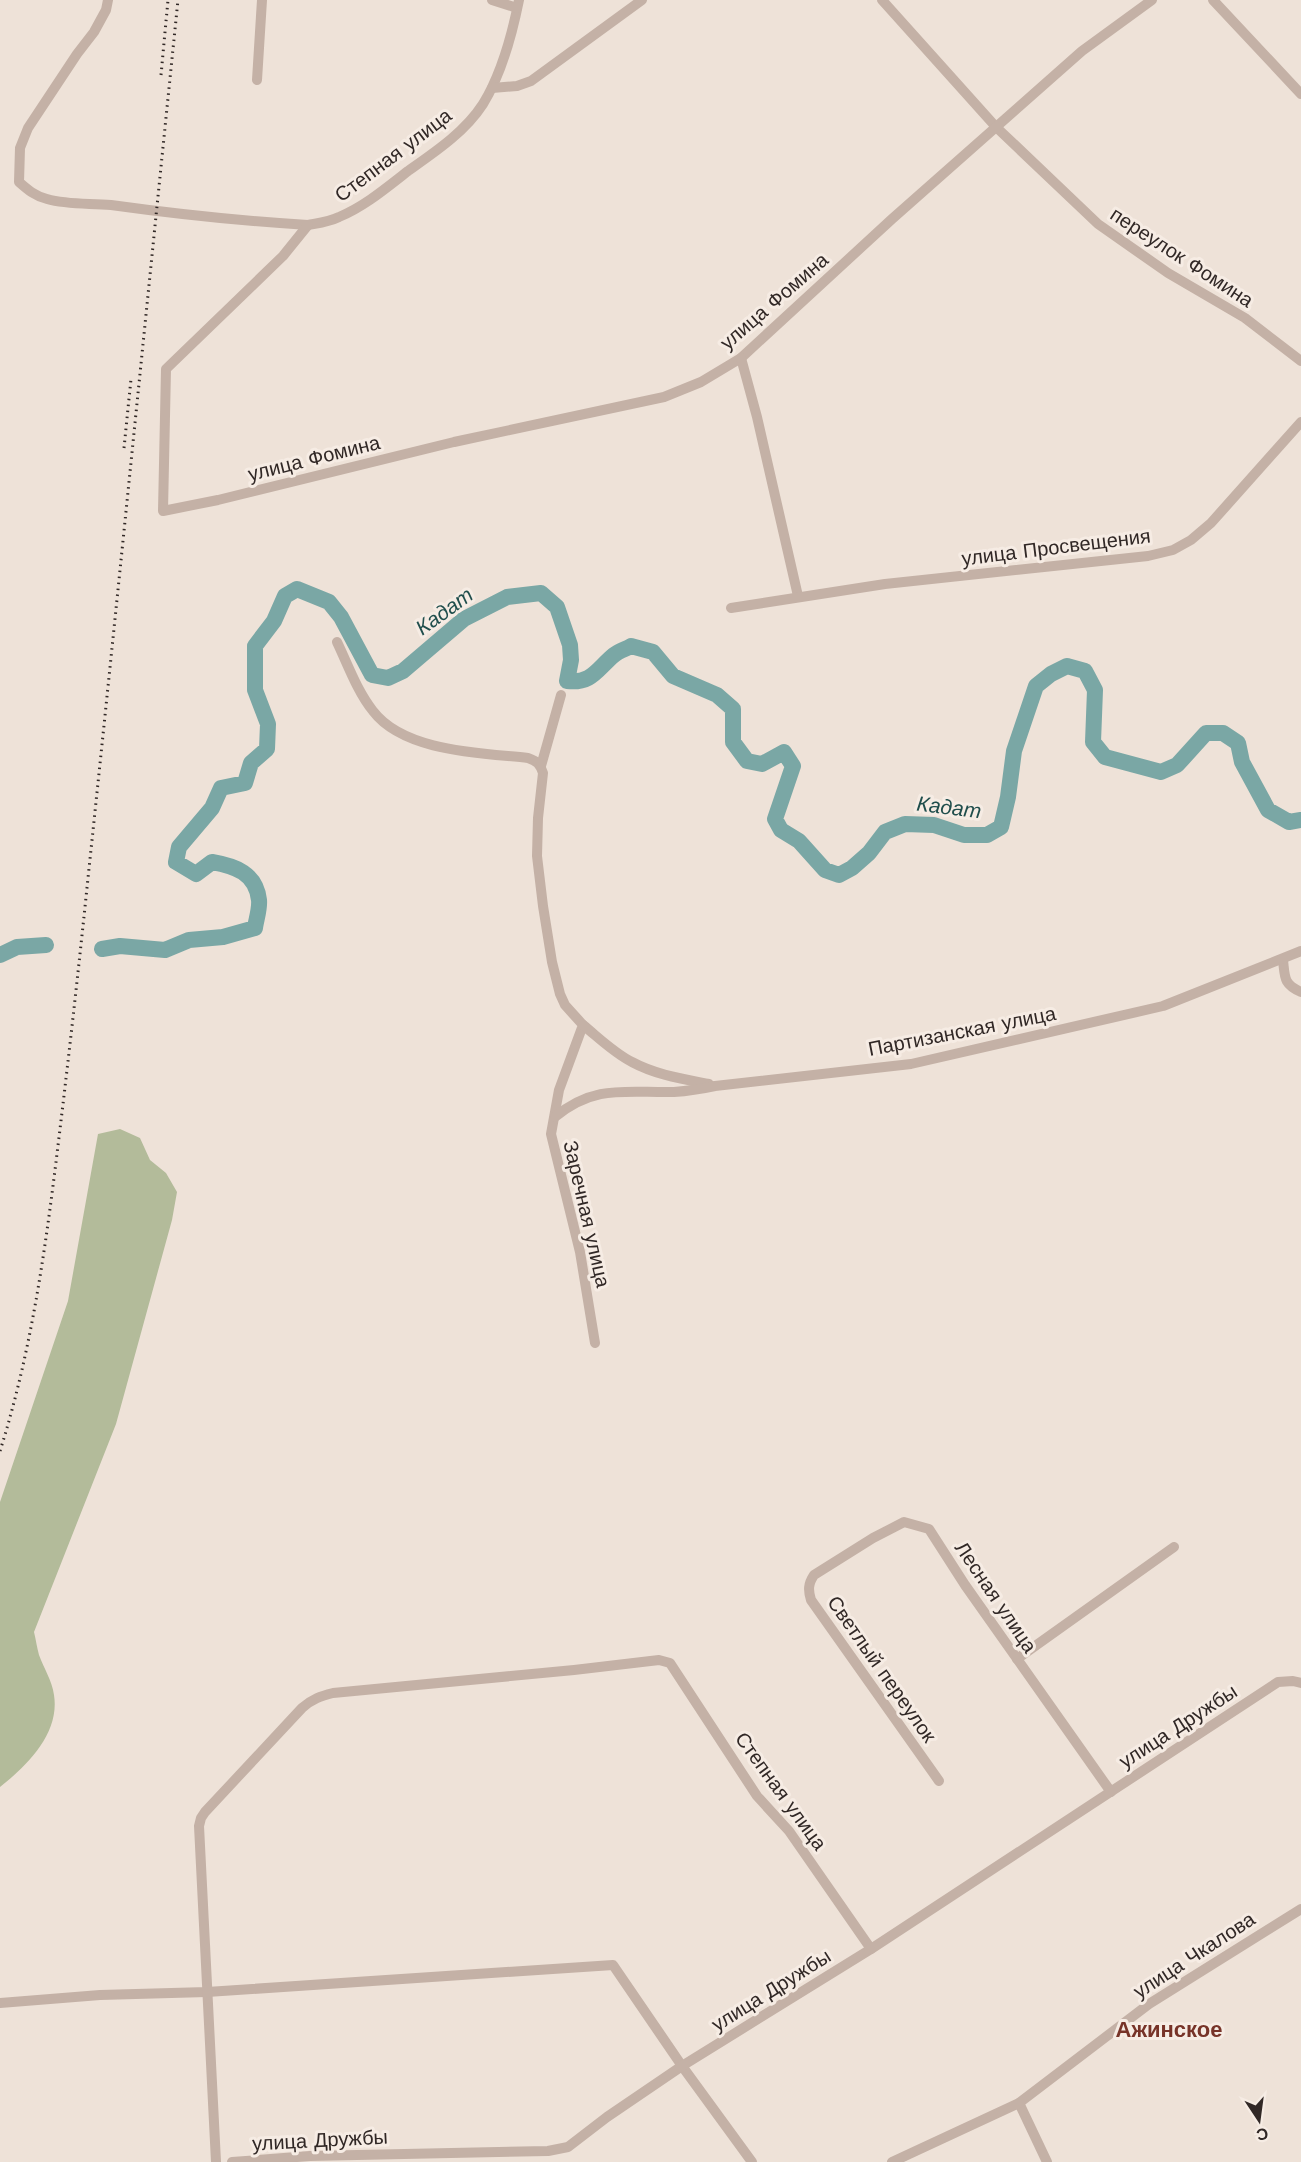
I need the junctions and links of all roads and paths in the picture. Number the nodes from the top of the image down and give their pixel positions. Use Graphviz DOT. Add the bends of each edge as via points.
graph roads {
  1 [pos="108,0"];
  2 [pos="262,0"];
  3 [pos="492,0"];
  4 [pos="642,0"];
  5 [pos="882,0"];
  6 [pos="1152,0"];
  7 [pos="1213,0"];
  8 [pos="518,4"];
  9 [pos="257,80"];
  10 [pos="492,88"];
  11 [pos="1301,94"];
  12 [pos="996,127"];
  13 [pos="308,225"];
  14 [pos="741,358"];
  15 [pos="1301,361"];
  16 [pos="1301,422"];
  17 [pos="798,596"];
  18 [pos="731,608"];
  19 [pos="337,642"];
  20 [pos="561,694"];
  21 [pos="541,765"];
  22 [pos="1301,951"];
  23 [pos="1283,960"];
  24 [pos="1301,992"];
  25 [pos="583,1025"];
  26 [pos="715,1086"];
  27 [pos="555,1117"];
  28 [pos="595,1343"];
  29 [pos="1174,1547"];
  30 [pos="814,1575"];
  31 [pos="1017,1659"];
  32 [pos="1301,1683"];
  33 [pos="939,1781"];
  34 [pos="1111,1791"];
  35 [pos="1301,1909"];
  36 [pos="871,1948"];
  37 [pos="207,1992"];
  38 [pos="0,2003"];
  39 [pos="682,2066"];
  40 [pos="1019,2103"];
  41 [pos="558,2156"];
  42 [pos="216,2162"];
  43 [pos="232,2162"];
  44 [pos="752,2162"];
  45 [pos="892,2162"];
  46 [pos="1047,2162"];
  1 -- 13 [label="street, Степная улица" via="94,32 28,128 21,148 19,182 46,199 78,204"];
  2 -- 9 [label="street"];
  3 -- 8 [label="street"];
  4 -- 10 [label="street" via="531,81"];
  5 -- 12 [label="street, переулок Фомина"];
  6 -- 12 [label="street, улица Фомина" via="1082,51"];
  7 -- 11 [label="street"];
  8 -- 10 [label="street, Степная улица"];
  10 -- 13 [label="street, Степная улица" via="482,106 453,138 338,218"];
  12 -- 14 [label="street, улица Фомина"];
  12 -- 15 [label="street, переулок Фомина" via="1098,224 1168,273 1245,318"];
  13 -- 14 [label="street, улица Фомина" via="283,256 166,369 163,511 664,397 701,382"];
  14 -- 17 [label="street"];
  16 -- 17 [label="street, улица Просвещения" via="1210,523 1173,550"];
  17 -- 18 [label="street, улица Просвещения"];
  19 -- 21 [label="street" via="373,712 399,732 422,742 528,758"];
  20 -- 21 [label="street"];
  21 -- 25 [label="street" via="537,856 546,928 560,994"];
  22 -- 23 [label="street, Партизанская улица"];
  23 -- 24 [label="street" via="1287,983"];
  23 -- 26 [label="street, Партизанская улица" via="1163,1006 911,1064"];
  25 -- 26 [label="street" via="632,1062"];
  25 -- 27 [label="street, Заречная улица" via="559,1090"];
  26 -- 27 [label="street, Партизанская улица" via="692,1091 605,1093 570,1104"];
  27 -- 28 [label="street, Заречная улица" via="551,1125 552,1145 580,1252"];
  29 -- 31 [label="street"];
  30 -- 31 [label="street, Лесная улица" via="904,1521 929,1529"];
  30 -- 33 [label="street, Светлый переулок" via="809,1583 811,1600"];
  31 -- 34 [label="street, Лесная улица"];
  32 -- 34 [label="street, улица Дружбы" via="1278,1682"];
  34 -- 36 [label="street, улица Дружбы"];
  35 -- 40 [label="street, улица Чкалова" via="1149,2004"];
  36 -- 37 [label="street, Степная улица" via="789,1831 757,1796 670,1663 659,1660 333,1693 311,1700 201,1818"];
  36 -- 39 [label="street, улица Дружбы"];
  37 -- 38 [label="street"];
  37 -- 39 [label="street" via="613,1965"];
  37 -- 42 [label="street"];
  39 -- 41 [label="street, улица Дружбы"];
  39 -- 44 [label="street"];
  40 -- 45 [label="street, улица Чкалова"];
  40 -- 46 [label="street"];
  41 -- 43 [label="street, улица Дружбы" via="310,2156"];
}
